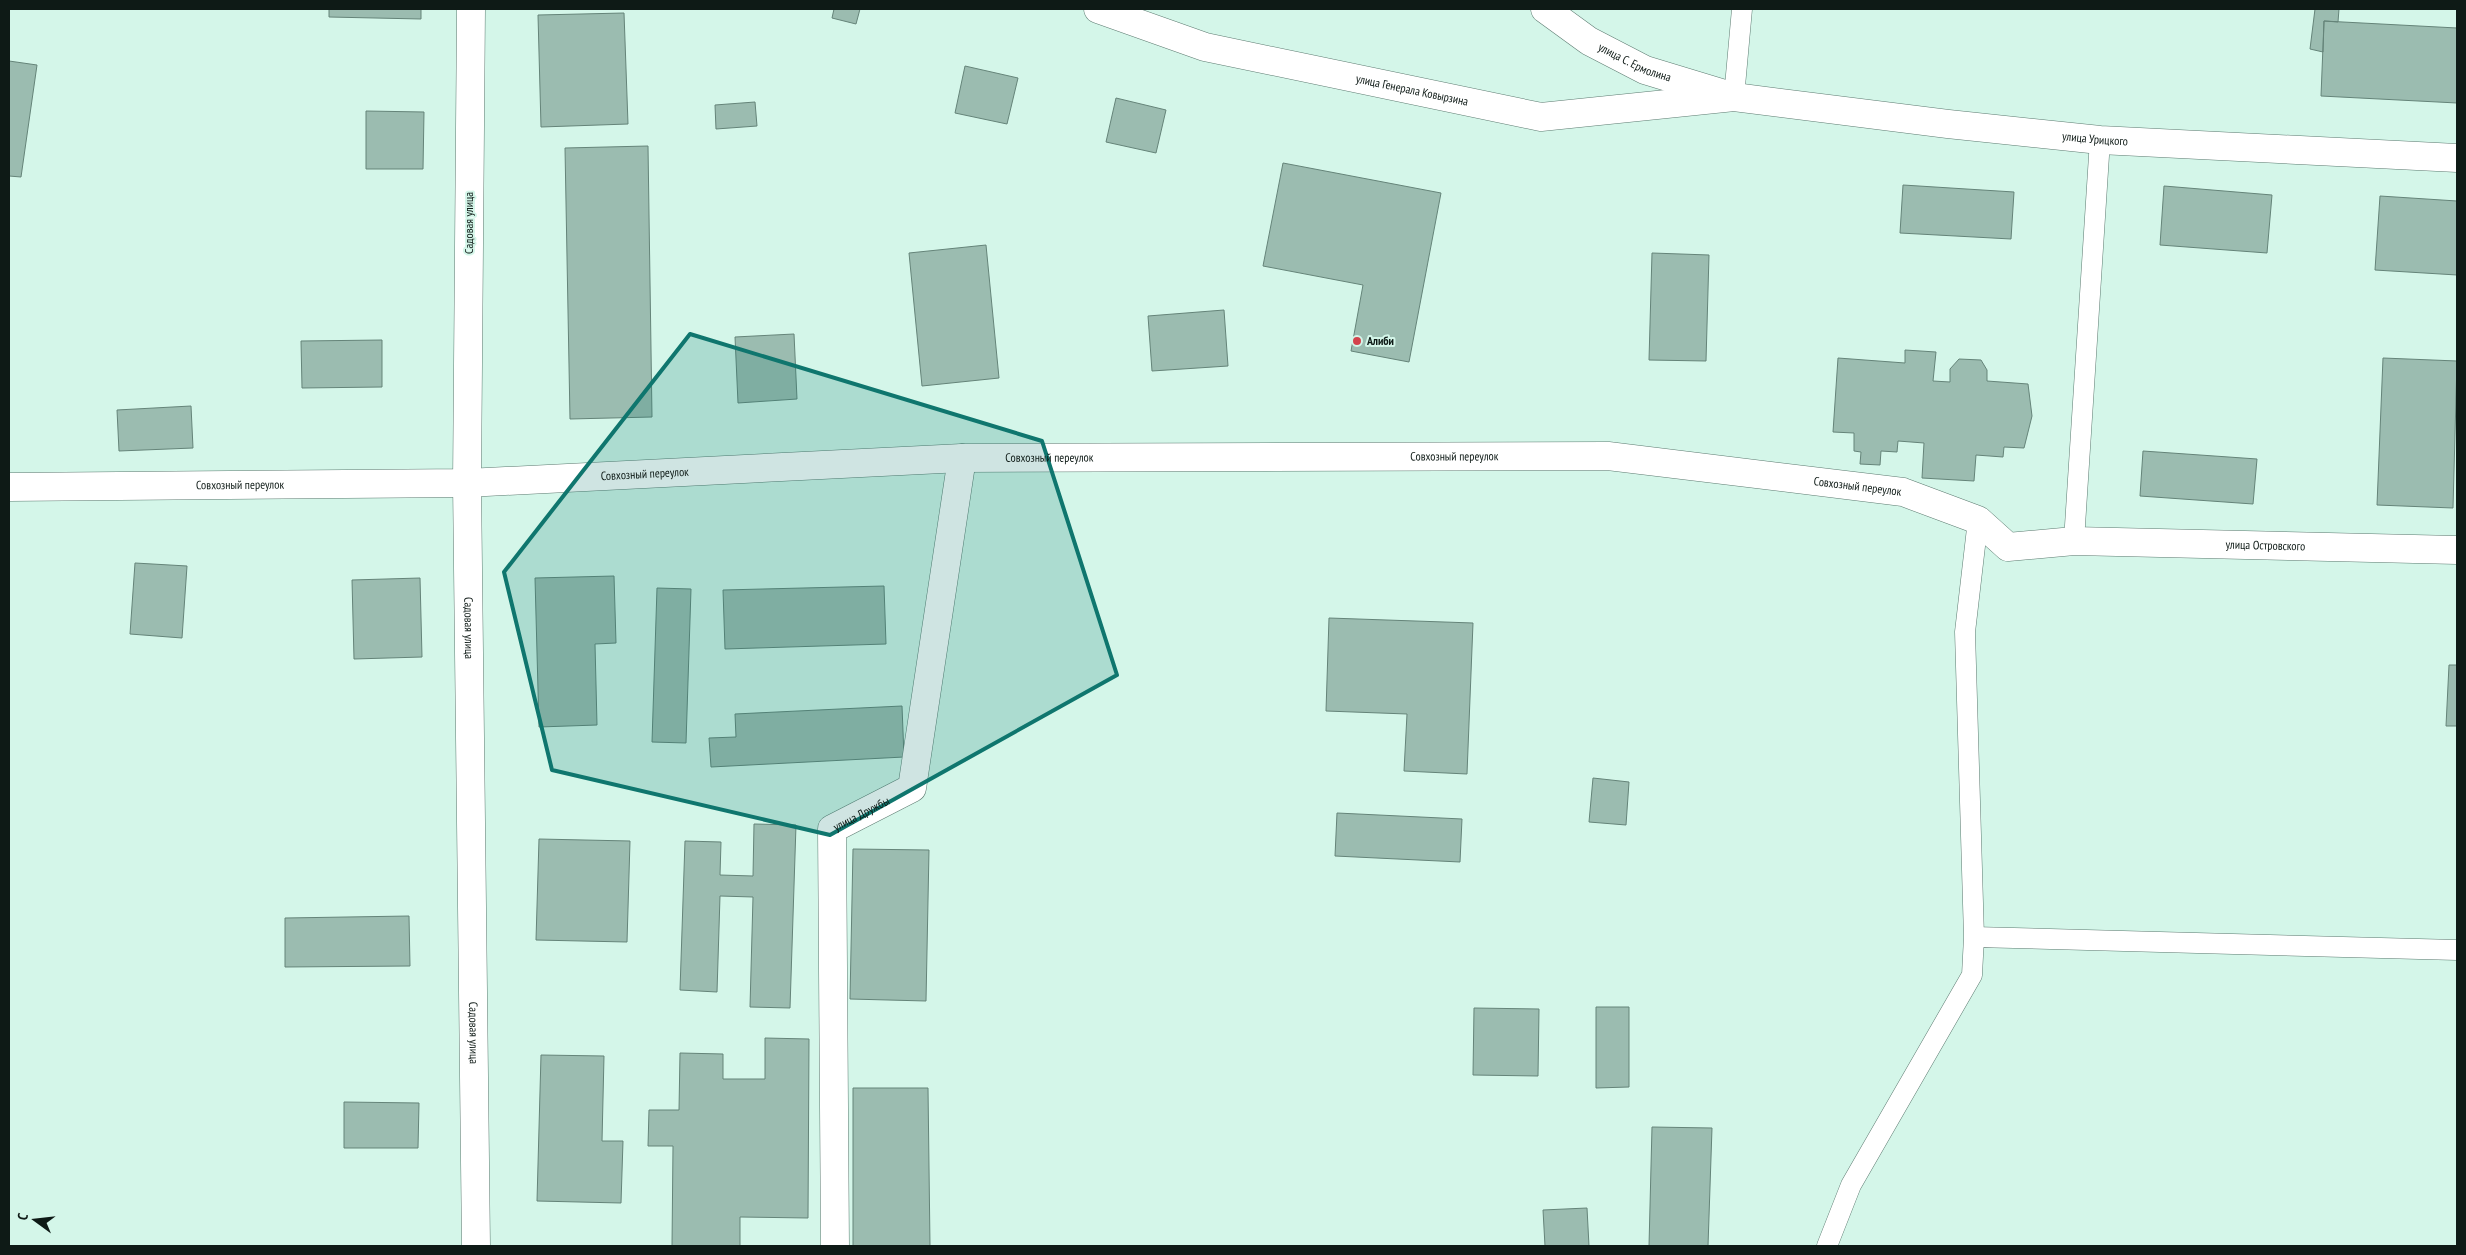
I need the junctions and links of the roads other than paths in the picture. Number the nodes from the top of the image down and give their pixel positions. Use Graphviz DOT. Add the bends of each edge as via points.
graph roads {
  1 [pos="471,9"];
  2 [pos="1098,9"];
  3 [pos="1544,9"];
  4 [pos="1742,9"];
  5 [pos="1734,97"];
  6 [pos="2100,140"];
  7 [pos="2457,158"];
  8 [pos="962,458"];
  9 [pos="467,483"];
  10 [pos="9,487"];
  11 [pos="1978,520"];
  12 [pos="2074,542"];
  13 [pos="2457,550"];
  14 [pos="1974,937"];
  15 [pos="2457,950"];
  16 [pos="476,1246"];
  17 [pos="834,1246"];
  18 [pos="1827,1246"];
  1 -- 9 [label="street, Садовая улица"];
  2 -- 5 [label="street, улица Генерала Ковырзина" via="1205,47 1541,117"];
  3 -- 5 [label="street, улица С. Ермолина" via="1589,41 1646,70"];
  4 -- 5 [label="lane"];
  5 -- 6 [label="street, улица Урицкого"];
  6 -- 7 [label="street, улица Урицкого"];
  6 -- 12 [label="lane"];
  8 -- 9 [label="street, Совхозный переулок"];
  8 -- 11 [label="street, Совхозный переулок" via="1608,456 1903,492"];
  8 -- 17 [label="street, улица Дружбы" via="912,788 832,829"];
  9 -- 10 [label="street, Совхозный переулок"];
  9 -- 16 [label="street, Садовая улица"];
  11 -- 12 [label="street, Совхозный переулок" via="2008,547"];
  11 -- 14 [label="lane" via="1965,632"];
  12 -- 13 [label="street, улица Островского"];
  14 -- 15 [label="lane"];
  14 -- 18 [label="lane" via="1972,975 1850,1184"];
}
